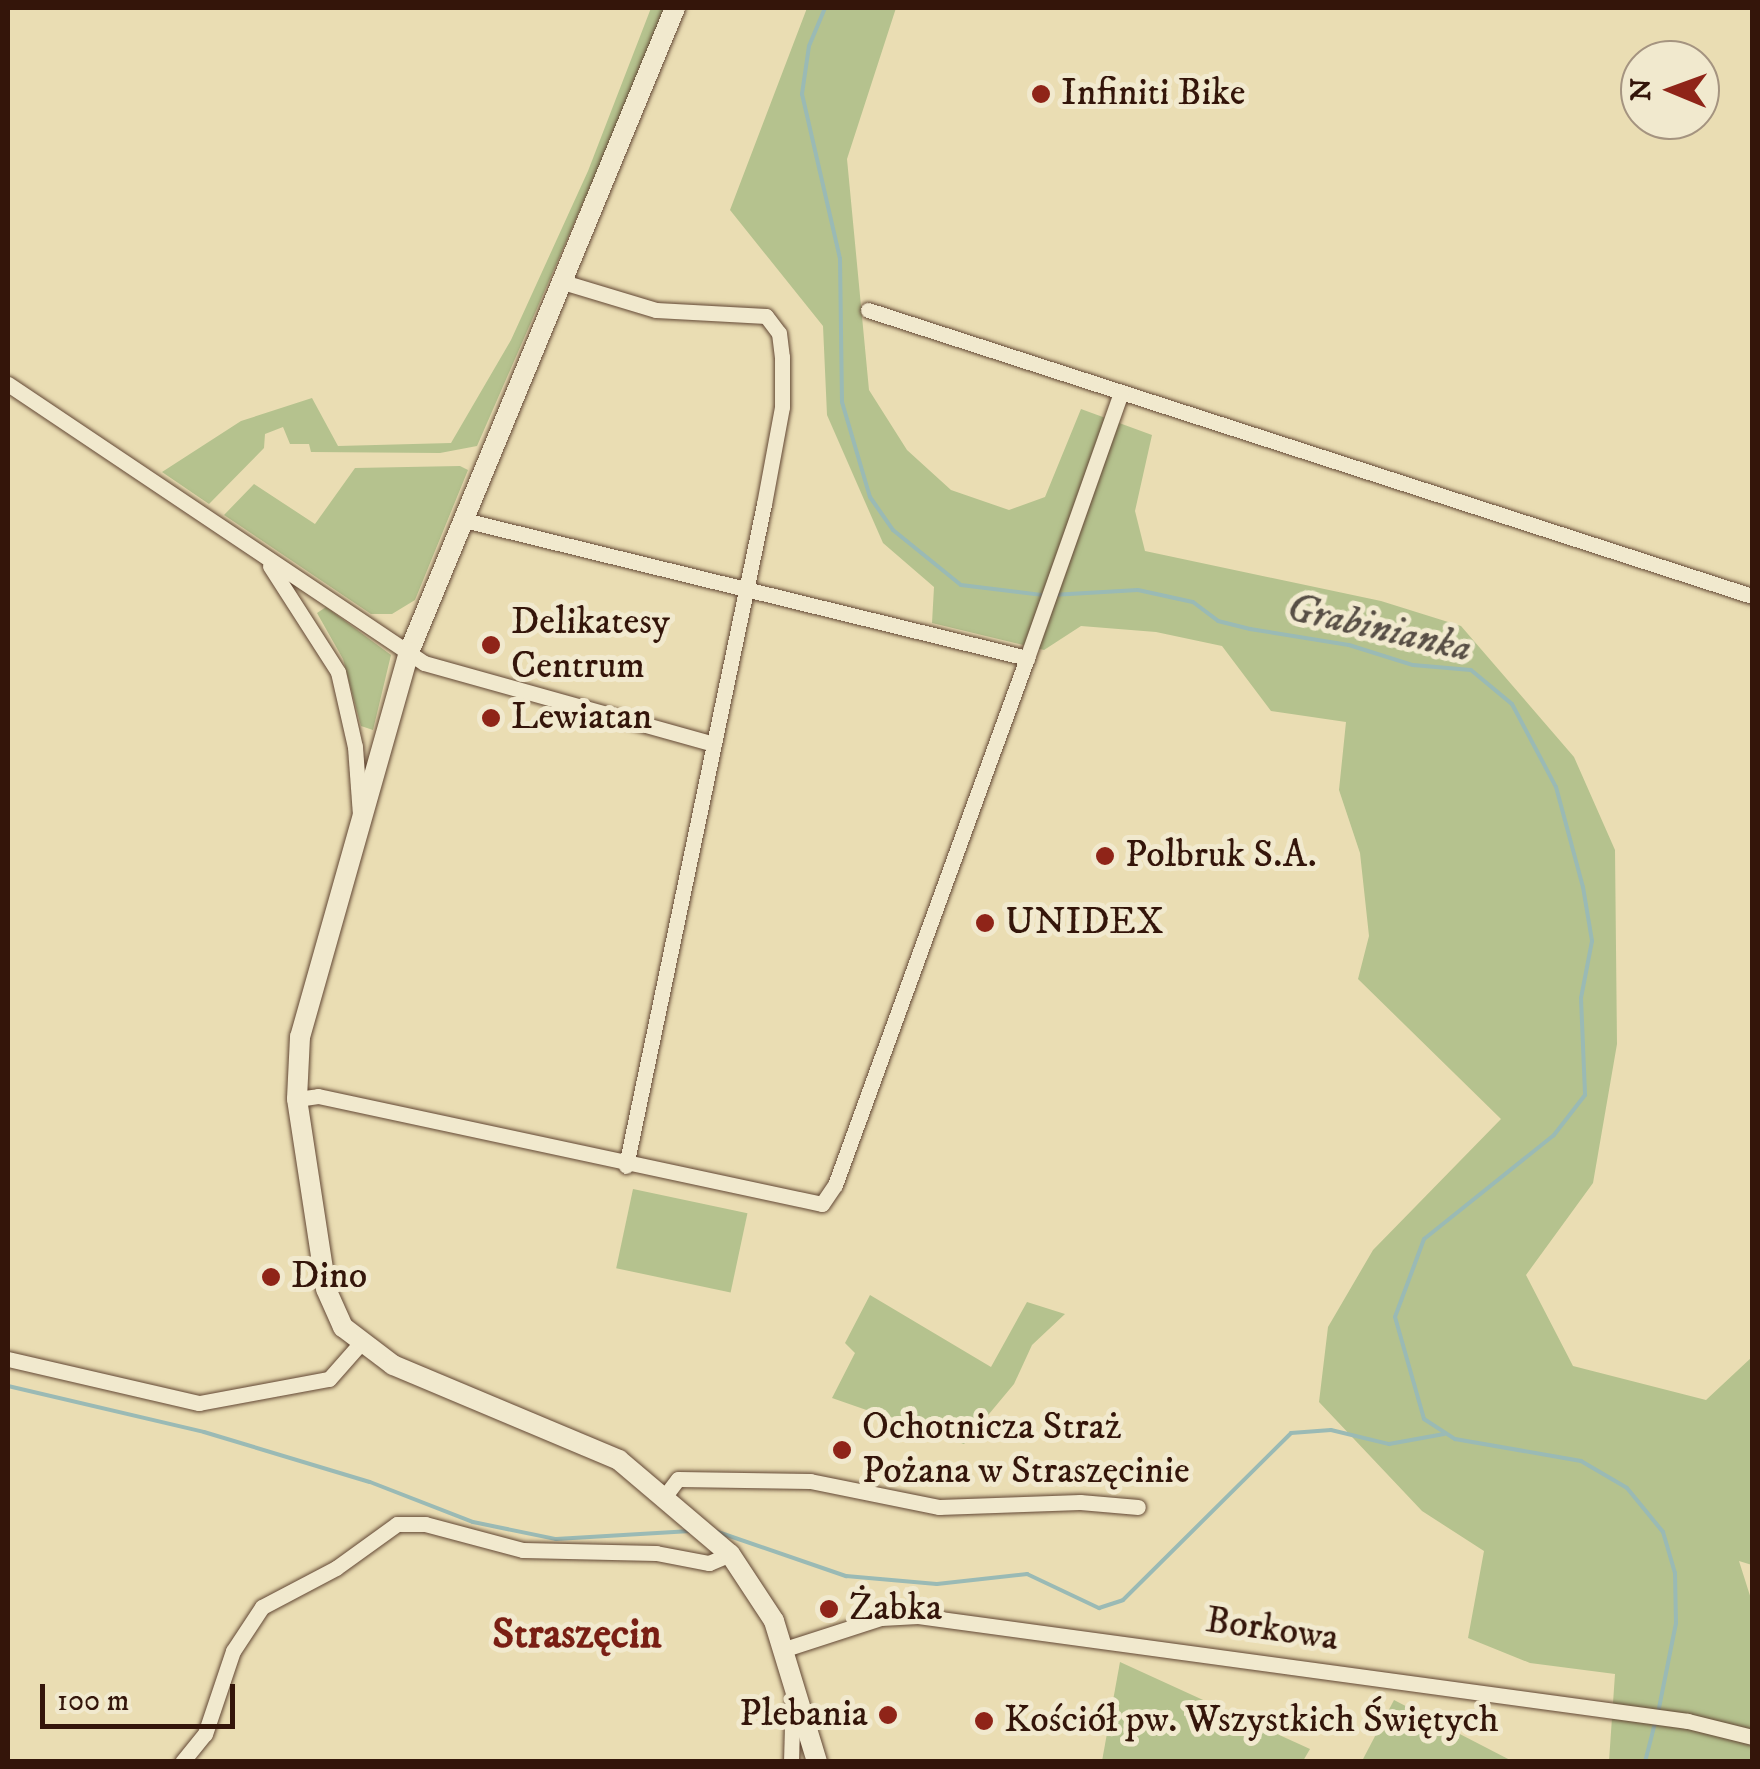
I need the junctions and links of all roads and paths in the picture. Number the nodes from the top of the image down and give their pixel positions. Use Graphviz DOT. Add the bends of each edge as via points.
graph roads {
  1 [pos="675,8"];
  2 [pos="563,282"];
  3 [pos="868,310"];
  4 [pos="8,384"];
  5 [pos="1120,393"];
  6 [pos="464,520"];
  7 [pos="261,555"];
  8 [pos="746,589"];
  9 [pos="1752,596"];
  10 [pos="409,652"];
  11 [pos="1026,658"];
  12 [pos="714,744"];
  13 [pos="360,820"];
  14 [pos="297,1099"];
  15 [pos="626,1166"];
  16 [pos="359,1345"];
  17 [pos="8,1359"];
  18 [pos="668,1498"];
  19 [pos="1138,1507"];
  20 [pos="724,1550"];
  21 [pos="785,1649"];
  22 [pos="794,1681"];
  23 [pos="1752,1737"];
  24 [pos="182,1762"];
  25 [pos="790,1762"];
  26 [pos="817,1762"];
  1 -- 2 [label="street"];
  2 -- 6 [label="street"];
  2 -- 8 [label="street" via="656,310 755,314 775,323 782,406"];
  3 -- 5 [label="street"];
  4 -- 7 [label="street"];
  5 -- 9 [label="street"];
  5 -- 11 [label="street"];
  6 -- 8 [label="street"];
  6 -- 10 [label="street"];
  7 -- 10 [label="street"];
  7 -- 13 [label="street" via="300,605 338,672 356,747"];
  8 -- 11 [label="street"];
  8 -- 12 [label="street"];
  10 -- 12 [label="street" via="424,663"];
  10 -- 13 [label="street"];
  11 -- 15 [label="street" via="829,1199 811,1206"];
  12 -- 15 [label="street"];
  13 -- 14 [label="street" via="300,1037"];
  14 -- 15 [label="street" via="318,1096"];
  14 -- 16 [label="street" via="326,1290"];
  16 -- 17 [label="street" via="329,1379 199,1404"];
  16 -- 18 [label="street" via="406,1371 598,1448"];
  18 -- 19 [label="street" via="678,1479 810,1481 939,1507"];
  18 -- 20 [label="street"];
  20 -- 21 [label="street" via="763,1597"];
  20 -- 24 [label="street" via="708,1563 656,1554 523,1550 425,1524 398,1524 347,1562 262,1606 233,1652 205,1734"];
  21 -- 22 [label="street"];
  21 -- 23 [label="street, Borkowa" via="881,1618 918,1616 1688,1720"];
  22 -- 25 [label="street"];
  22 -- 26 [label="street"];
}
